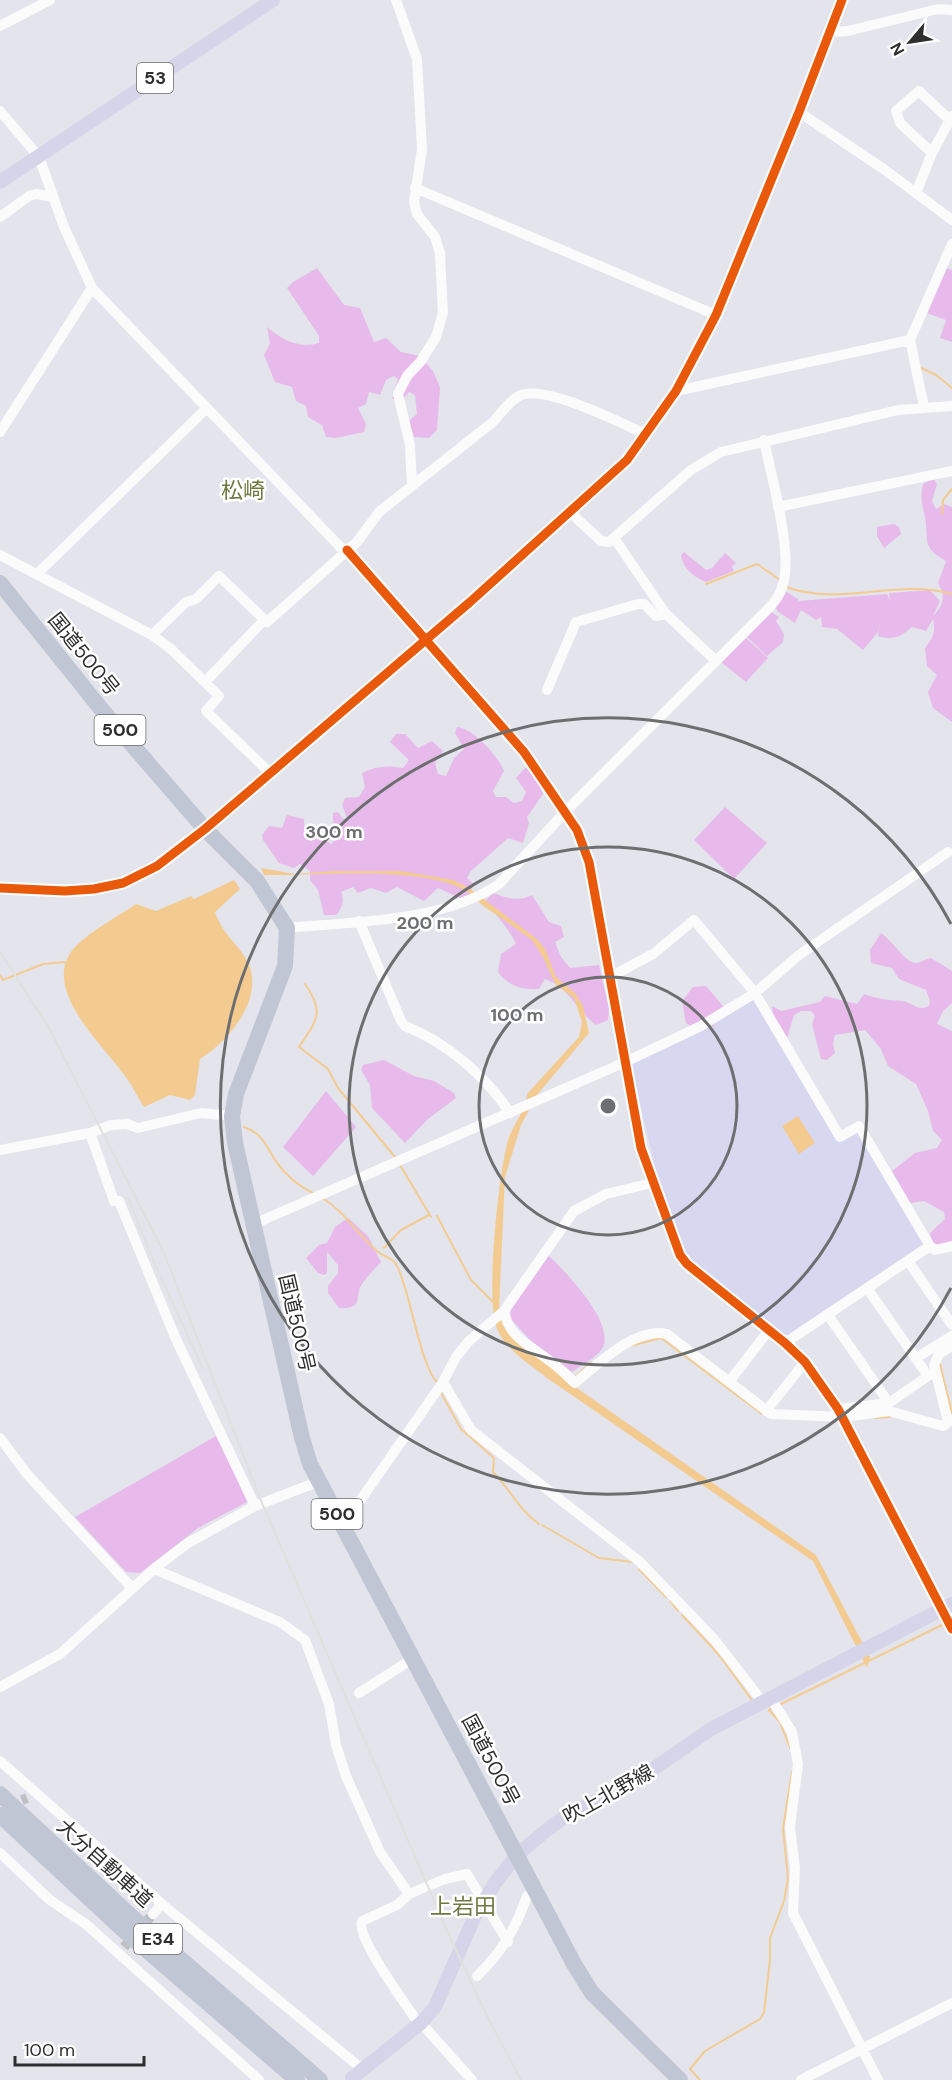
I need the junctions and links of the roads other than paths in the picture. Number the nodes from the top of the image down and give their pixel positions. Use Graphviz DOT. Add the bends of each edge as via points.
graph roads {
  1 [pos="50,0"];
  2 [pos="273,0"];
  3 [pos="396,0"];
  4 [pos="842,0"];
  5 [pos="952,10"];
  6 [pos="0,26"];
  7 [pos="830,32"];
  8 [pos="0,111"];
  9 [pos="800,112"];
  10 [pos="951,119"];
  11 [pos="932,153"];
  12 [pos="39,157"];
  13 [pos="0,182"];
  14 [pos="415,188"];
  15 [pos="916,193"];
  16 [pos="53,197"];
  17 [pos="0,217"];
  18 [pos="952,220"];
  19 [pos="952,244"];
  20 [pos="92,288"];
  21 [pos="716,315"];
  22 [pos="910,340"];
  23 [pos="676,391"];
  24 [pos="924,406"];
  25 [pos="952,406"];
  26 [pos="207,408"];
  27 [pos="0,432"];
  28 [pos="645,434"];
  29 [pos="764,440"];
  30 [pos="952,471"];
  31 [pos="412,485"];
  32 [pos="778,507"];
  33 [pos="571,513"];
  34 [pos="614,538"];
  35 [pos="345,551"];
  36 [pos="0,555"];
  37 [pos="37,574"];
  38 [pos="0,584"];
  39 [pos="666,614"];
  40 [pos="265,620"];
  41 [pos="152,635"];
  42 [pos="425,639"];
  43 [pos="716,661"];
  44 [pos="205,682"];
  45 [pos="547,690"];
  46 [pos="269,772"];
  47 [pos="565,812"];
  48 [pos="205,829"];
  49 [pos="948,852"];
  50 [pos="0,888"];
  51 [pos="359,921"];
  52 [pos="287,928"];
  53 [pos="610,977"];
  54 [pos="755,993"];
  55 [pos="623,1063"];
  56 [pos="510,1113"];
  57 [pos="232,1116"];
  58 [pos="90,1133"];
  59 [pos="0,1150"];
  60 [pos="652,1183"];
  61 [pos="254,1224"];
  62 [pos="930,1246"];
  63 [pos="952,1246"];
  64 [pos="908,1261"];
  65 [pos="867,1288"];
  66 [pos="504,1311"];
  67 [pos="828,1315"];
  68 [pos="952,1325"];
  69 [pos="769,1330"];
  70 [pos="952,1336"];
  71 [pos="785,1343"];
  72 [pos="952,1346"];
  73 [pos="916,1358"];
  74 [pos="805,1362"];
  75 [pos="932,1377"];
  76 [pos="443,1382"];
  77 [pos="729,1382"];
  78 [pos="889,1403"];
  79 [pos="766,1411"];
  80 [pos="840,1413"];
  81 [pos="0,1438"];
  82 [pos="320,1481"];
  83 [pos="255,1506"];
  84 [pos="344,1525"];
  85 [pos="154,1569"];
  86 [pos="132,1588"];
  87 [pos="947,1606"];
  88 [pos="952,1629"];
  89 [pos="414,1658"];
  90 [pos="0,1688"];
  91 [pos="359,1693"];
  92 [pos="766,1699"];
  93 [pos="0,1761"];
  94 [pos="0,1794"];
  95 [pos="0,1815"];
  96 [pos="0,1853"];
  97 [pos="517,1856"];
  98 [pos="409,1894"];
  99 [pos="527,1896"];
  100 [pos="483,1902"];
  101 [pos="162,1904"];
  102 [pos="153,1914"];
  103 [pos="508,1942"];
  104 [pos="477,1976"];
  105 [pos="216,1991"];
  106 [pos="952,2003"];
  107 [pos="420,2023"];
  108 [pos="862,2049"];
  109 [pos="357,2073"];
  110 [pos="259,2080"];
  111 [pos="297,2080"];
  112 [pos="320,2080"];
  113 [pos="333,2080"];
  114 [pos="472,2080"];
  115 [pos="680,2080"];
  116 [pos="801,2080"];
  117 [pos="878,2080"];
  1 -- 6 [label="street"];
  2 -- 12 [label="main road, 53"];
  3 -- 14 [label="street" via="417,59 422,149"];
  4 -- 7 [label="street"];
  5 -- 7 [label="street" via="938,9"];
  7 -- 9 [label="street"];
  8 -- 12 [label="street"];
  9 -- 15 [label="street"];
  9 -- 21 [label="street"];
  10 -- 11 [label="street"];
  10 -- 11 [label="street" via="919,91 896,111 900,123"];
  11 -- 15 [label="street"];
  12 -- 13 [label="main road, 53"];
  12 -- 16 [label="street"];
  14 -- 21 [label="street"];
  14 -- 31 [label="street" via="417,214 435,237 440,253 443,313 436,337 398,394 410,445"];
  15 -- 18 [label="street"];
  16 -- 17 [label="street" via="29,196"];
  16 -- 20 [label="street"];
  19 -- 22 [label="street"];
  20 -- 26 [label="street"];
  20 -- 27 [label="street"];
  21 -- 23 [label="street"];
  22 -- 23 [label="street"];
  22 -- 24 [label="street"];
  23 -- 28 [label="street"];
  24 -- 25 [label="street"];
  24 -- 29 [label="street"];
  26 -- 35 [label="street"];
  26 -- 37 [label="street"];
  28 -- 31 [label="street" via="599,412 554,397 527,393 507,405 493,422"];
  28 -- 33 [label="street" via="627,460"];
  29 -- 32 [label="street"];
  29 -- 34 [label="street" via="708,458"];
  30 -- 32 [label="street"];
  31 -- 35 [label="street" via="379,512 357,542"];
  32 -- 43 [label="street" via="786,568 783,587"];
  33 -- 34 [label="street" via="602,541"];
  33 -- 42 [label="street"];
  34 -- 39 [label="street"];
  35 -- 40 [label="street"];
  35 -- 42 [label="street"];
  36 -- 37 [label="street"];
  37 -- 41 [label="street"];
  38 -- 48 [label="highway, 国道500号 / 500"];
  39 -- 43 [label="street"];
  39 -- 45 [label="street" via="656,616 644,604 638,604 576,622"];
  40 -- 41 [label="street" via="219,576"];
  40 -- 44 [label="street"];
  41 -- 44 [label="street"];
  42 -- 46 [label="street"];
  42 -- 47 [label="street" via="524,752"];
  43 -- 47 [label="street"];
  44 -- 46 [label="street" via="219,696 206,711"];
  46 -- 48 [label="street"];
  47 -- 51 [label="street" via="488,891 450,908"];
  47 -- 53 [label="street" via="586,849"];
  48 -- 50 [label="street" via="157,866 123,882 65,891"];
  48 -- 52 [label="highway, 国道500号 / 500" via="252,875"];
  49 -- 54 [label="street" via="799,955"];
  51 -- 52 [label="street"];
  51 -- 56 [label="street" via="401,1021 442,1045 498,1095"];
  52 -- 57 [label="highway, 国道500号 / 500" via="285,966 245,1067"];
  53 -- 54 [label="street" via="653,954 694,920"];
  53 -- 55 [label="street"];
  54 -- 55 [label="street" via="701,1026"];
  54 -- 62 [label="street" via="840,1137 859,1126"];
  55 -- 56 [label="street"];
  55 -- 60 [label="street"];
  56 -- 61 [label="street"];
  57 -- 58 [label="street" via="201,1113 146,1127 111,1125"];
  57 -- 61 [label="highway, 国道500号 / 500"];
  58 -- 59 [label="street"];
  58 -- 83 [label="street" via="114,1201 119,1200 175,1337"];
  60 -- 66 [label="street" via="606,1194 574,1211"];
  60 -- 69 [label="street" via="670,1233 687,1264"];
  61 -- 82 [label="highway, 国道500号 / 500" via="303,1444"];
  62 -- 63 [label="street" via="934,1251"];
  62 -- 64 [label="street"];
  64 -- 65 [label="street"];
  64 -- 68 [label="street"];
  65 -- 67 [label="street"];
  65 -- 73 [label="street"];
  66 -- 76 [label="street" via="469,1341"];
  66 -- 77 [label="street" via="518,1338 574,1383 622,1345 660,1332"];
  67 -- 71 [label="street"];
  67 -- 78 [label="street"];
  69 -- 71 [label="street"];
  69 -- 77 [label="street"];
  70 -- 73 [label="street"];
  71 -- 74 [label="street"];
  72 -- 75 [label="street" via="935,1358"];
  73 -- 75 [label="street"];
  74 -- 79 [label="street"];
  74 -- 80 [label="street"];
  75 -- 78 [label="street"];
  75 -- 80 [label="street" via="948,1422 942,1426 889,1411"];
  76 -- 84 [label="street"];
  76 -- 92 [label="street" via="471,1430 639,1561"];
  77 -- 79 [label="street"];
  78 -- 80 [label="street"];
  79 -- 80 [label="street"];
  80 -- 87 [label="street"];
  81 -- 86 [label="street" via="27,1474"];
  82 -- 83 [label="street"];
  82 -- 84 [label="highway, 国道500号 / 500"];
  83 -- 85 [label="street" via="188,1543"];
  84 -- 89 [label="highway, 国道500号 / 500"];
  85 -- 86 [label="street"];
  85 -- 98 [label="street" via="280,1622 305,1640 328,1704 346,1776 380,1852"];
  86 -- 90 [label="street" via="60,1654"];
  87 -- 88 [label="street"];
  87 -- 92 [label="main road, 吹上北野線"];
  89 -- 91 [label="street"];
  89 -- 97 [label="highway, 国道500号 / 500"];
  92 -- 97 [label="main road, 吹上北野線" via="711,1729 636,1781 566,1816"];
  92 -- 108 [label="street" via="792,1732 798,1764 790,1827 795,1868 793,1912"];
  93 -- 101 [label="street" via="32,1795"];
  94 -- 105 [label="highway, 大分自動車道 / E34"];
  95 -- 111 [label="highway, 大分自動車道 / E34" via="121,1928"];
  96 -- 110 [label="street" via="50,1900 121,1950"];
  97 -- 100 [label="main road, 吹上北野線"];
  97 -- 115 [label="highway, 国道500号 / 500" via="592,1993"];
  98 -- 100 [label="street" via="467,1874"];
  98 -- 107 [label="street" via="397,1905 360,1924 380,1966"];
  99 -- 103 [label="street"];
  100 -- 103 [label="street"];
  100 -- 107 [label="main road, 吹上北野線" via="435,2007"];
  101 -- 102 [label="street"];
  101 -- 109 [label="street"];
  103 -- 104 [label="street"];
  105 -- 112 [label="highway, 大分自動車道 / E34"];
  105 -- 113 [label="highway"];
  106 -- 108 [label="street"];
  107 -- 109 [label="main road, 吹上北野線"];
  107 -- 114 [label="street"];
  108 -- 116 [label="street"];
  108 -- 117 [label="street"];
}
